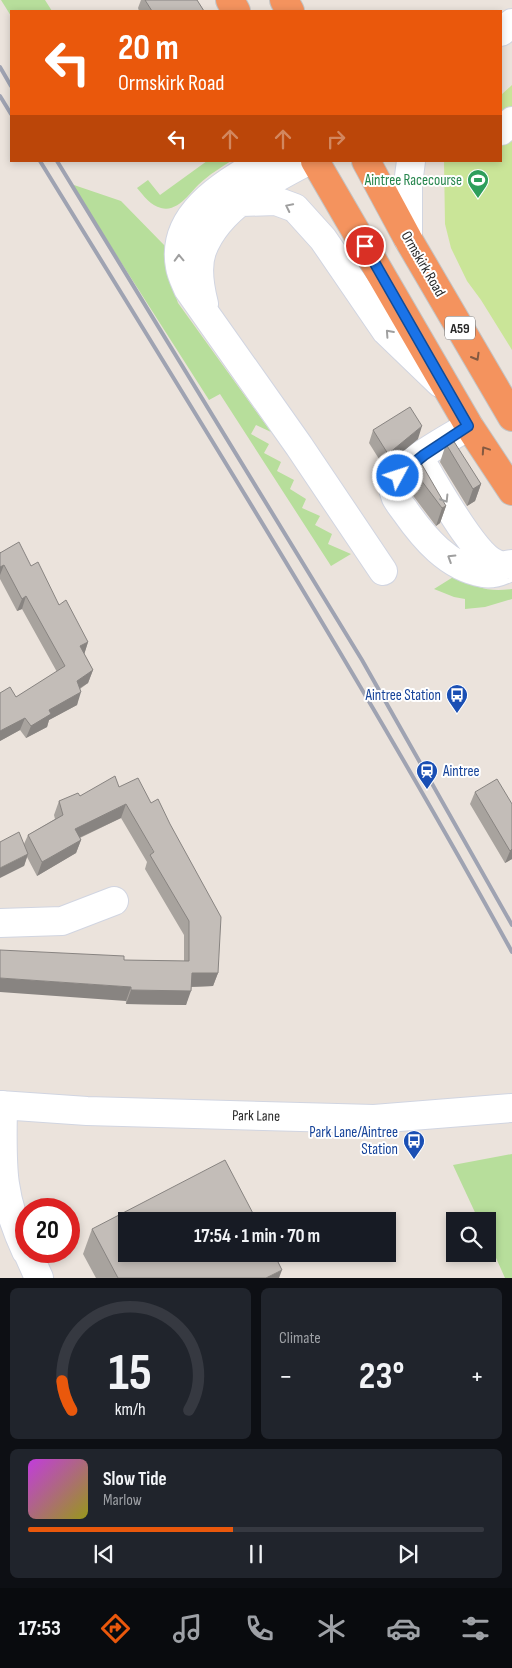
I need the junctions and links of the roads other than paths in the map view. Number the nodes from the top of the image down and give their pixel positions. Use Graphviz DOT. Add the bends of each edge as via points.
graph roads {
  1 [pos="294,0"];
  2 [pos="303,10"];
  3 [pos="512,23"];
  4 [pos="502,31"];
  5 [pos="512,121"];
  6 [pos="502,129"];
  7 [pos="261,162"];
  8 [pos="306,162"];
  9 [pos="316,162"];
  10 [pos="367,162"];
  11 [pos="411,162"];
  12 [pos="241,202"];
  13 [pos="408,239"];
  14 [pos="207,316"];
  15 [pos="449,392"];
  16 [pos="512,418"];
  17 [pos="468,426"];
  18 [pos="420,458"];
  19 [pos="512,491"];
  20 [pos="512,565"];
  21 [pos="383,571"];
  22 [pos="114,901"];
  23 [pos="0,923"];
  24 [pos="2,1105"];
  25 [pos="512,1108"];
  26 [pos="15,1228"];
  27 [pos="32,1263"];
  28 [pos="39,1278"];
  1 -- 2 [label="street"];
  3 -- 4 [label="street"];
  5 -- 6 [label="street"];
  14 -- 7 [label="street, one-way" via="188,289 180,267 179,246 187,222 207,198"];
  8 -- 12 [label="street"];
  9 -- 15 [label="highway"];
  10 -- 13 [label="highway, Ormskirk Road / A59"];
  11 -- 13 [label="street"];
  12 -- 14 [label="street" via="216,227 202,252 200,285"];
  15 -- 12 [label="street, one-way" via="386,331 324,239 295,208 276,201"];
  13 -- 16 [label="highway, Ormskirk Road / A59, one-way"];
  14 -- 21 [label="street"];
  15 -- 17 [label="highway"];
  17 -- 18 [label="street"];
  19 -- 17 [label="highway, one-way"];
  18 -- 20 [label="street, one-way" via="473,544 497,564"];
  20 -- 18 [label="street, one-way" via="501,572 485,574 469,569 449,558 417,529 394,495 394,484 398,476"];
  22 -- 23 [label="street" via="62,922"];
  24 -- 25 [label="street, Park Lane" via="87,1111 374,1119"];
  24 -- 26 [label="street" via="4,1185"];
  27 -- 28 [label="street"];
}
